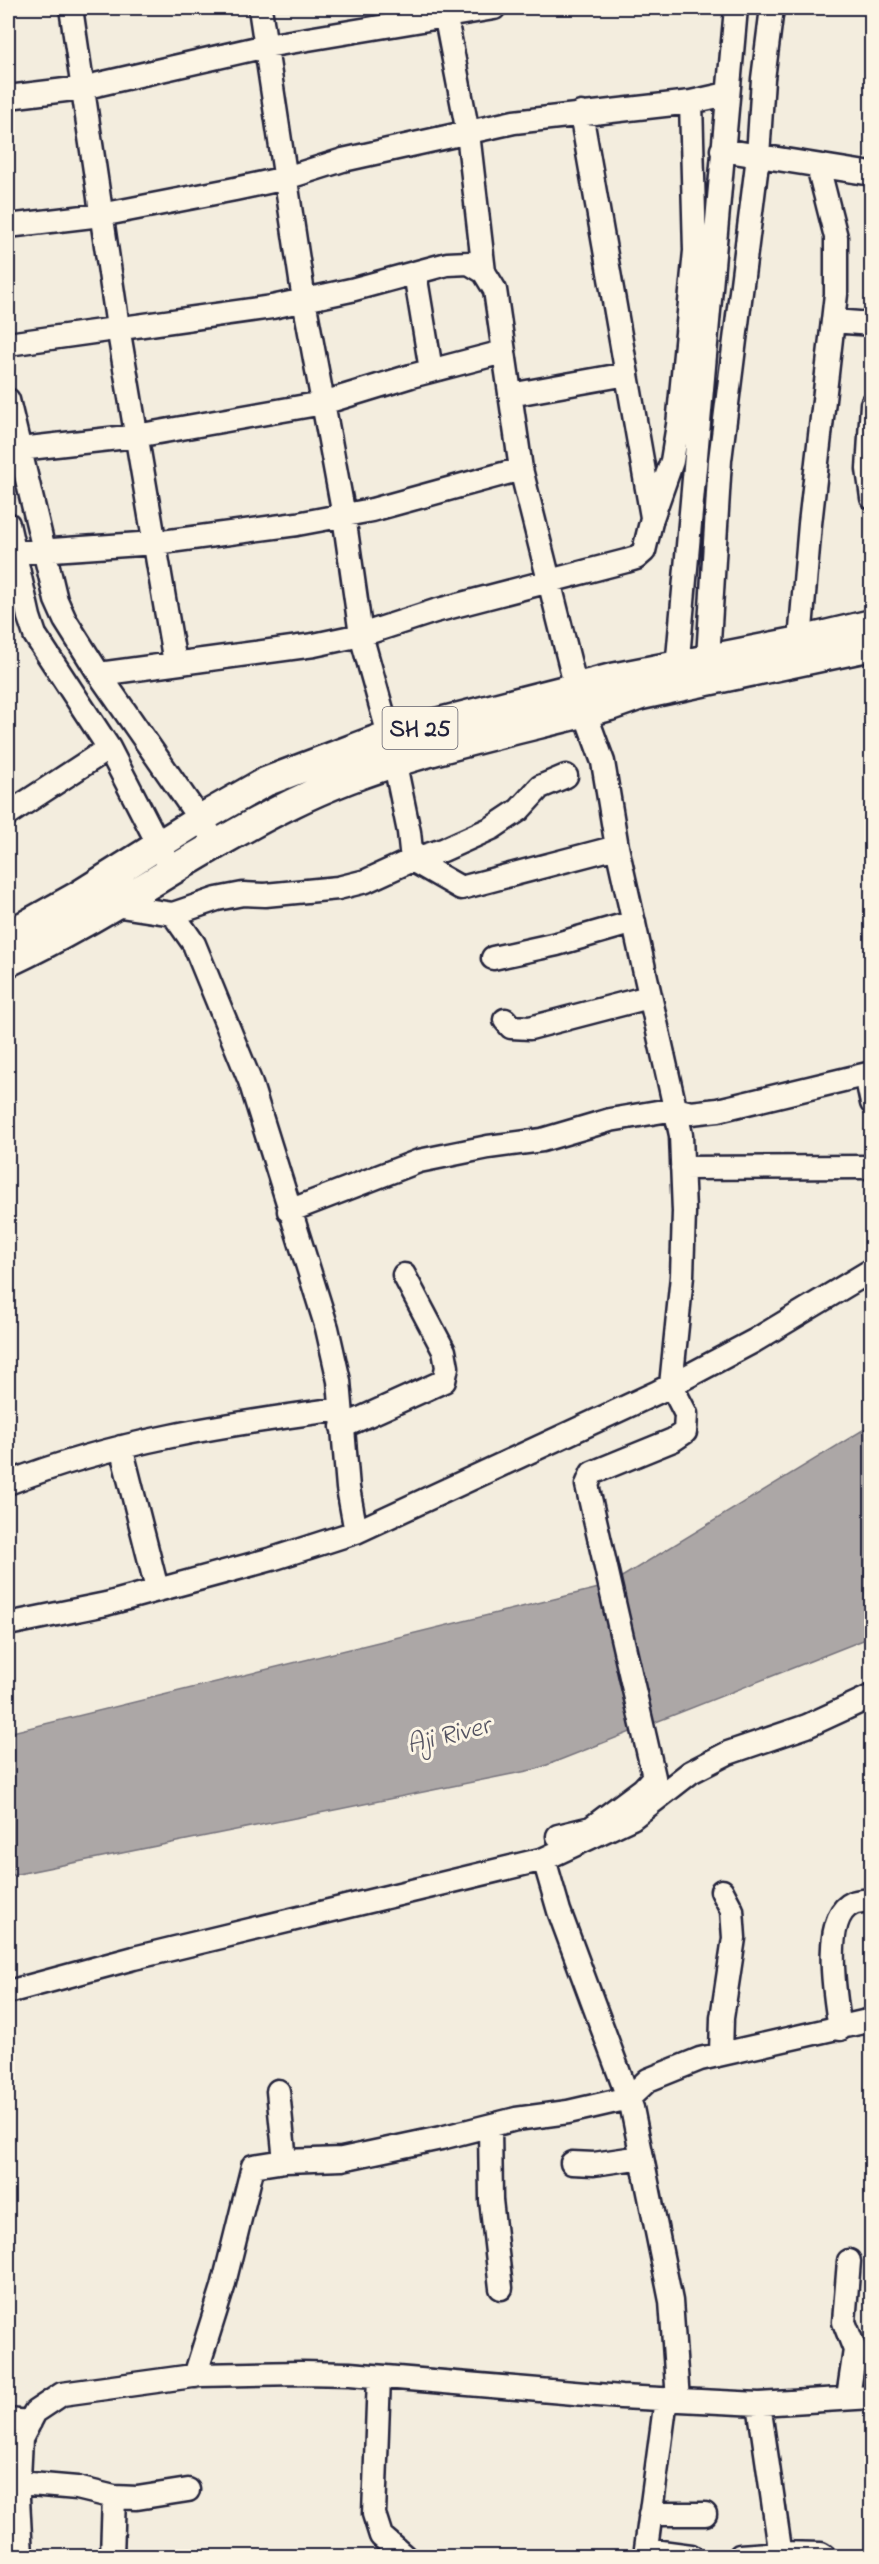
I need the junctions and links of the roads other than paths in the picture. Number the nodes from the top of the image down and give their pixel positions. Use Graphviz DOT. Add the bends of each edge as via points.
graph roads {
  1 [pos="71,8"];
  2 [pos="260,8"];
  3 [pos="494,8"];
  4 [pos="736,8"];
  5 [pos="772,8"];
  6 [pos="445,12"];
  7 [pos="266,46"];
  8 [pos="82,88"];
  9 [pos="727,94"];
  10 [pos="8,96"];
  11 [pos="691,102"];
  12 [pos="581,113"];
  13 [pos="468,133"];
  14 [pos="722,150"];
  15 [pos="758,156"];
  16 [pos="818,166"];
  17 [pos="872,174"];
  18 [pos="286,178"];
  19 [pos="101,215"];
  20 [pos="8,226"];
  21 [pos="484,272"];
  22 [pos="415,273"];
  23 [pos="304,300"];
  24 [pos="833,321"];
  25 [pos="872,324"];
  26 [pos="118,327"];
  27 [pos="8,344"];
  28 [pos="503,352"];
  29 [pos="431,370"];
  30 [pos="627,374"];
  31 [pos="510,396"];
  32 [pos="8,400"];
  33 [pos="323,403"];
  34 [pos="872,404"];
  35 [pos="136,436"];
  36 [pos="20,449"];
  37 [pos="520,469"];
  38 [pos="872,498"];
  39 [pos="344,516"];
  40 [pos="652,518"];
  41 [pos="8,524"];
  42 [pos="155,543"];
  43 [pos="11,552"];
  44 [pos="46,552"];
  45 [pos="549,583"];
  46 [pos="872,624"];
  47 [pos="361,636"];
  48 [pos="800,641"];
  49 [pos="872,646"];
  50 [pos="175,663"];
  51 [pos="707,670"];
  52 [pos="99,674"];
  53 [pos="676,677"];
  54 [pos="581,700"];
  55 [pos="109,748"];
  56 [pos="392,748"];
  57 [pos="566,776"];
  58 [pos="8,814"];
  59 [pos="200,819"];
  60 [pos="217,844"];
  61 [pos="158,845"];
  62 [pos="617,847"];
  63 [pos="412,860"];
  64 [pos="172,871"];
  65 [pos="107,894"];
  66 [pos="173,914"];
  67 [pos="634,922"];
  68 [pos="8,935"];
  69 [pos="493,958"];
  70 [pos="8,962"];
  71 [pos="650,996"];
  72 [pos="505,1020"];
  73 [pos="869,1074"];
  74 [pos="872,1102"];
  75 [pos="675,1109"];
  76 [pos="872,1167"];
  77 [pos="682,1168"];
  78 [pos="289,1211"];
  79 [pos="872,1270"];
  80 [pos="404,1275"];
  81 [pos="672,1385"];
  82 [pos="341,1418"];
  83 [pos="122,1447"];
  84 [pos="8,1483"];
  85 [pos="356,1532"];
  86 [pos="156,1589"];
  87 [pos="8,1624"];
  88 [pos="872,1696"];
  89 [pos="558,1836"];
  90 [pos="544,1859"];
  91 [pos="722,1891"];
  92 [pos="872,1900"];
  93 [pos="8,1992"];
  94 [pos="872,2020"];
  95 [pos="840,2029"];
  96 [pos="721,2053"];
  97 [pos="278,2091"];
  98 [pos="629,2098"];
  99 [pos="490,2126"];
  100 [pos="642,2157"];
  101 [pos="285,2161"];
  102 [pos="573,2163"];
  103 [pos="849,2261"];
  104 [pos="501,2288"];
  105 [pos="195,2376"];
  106 [pos="379,2377"];
  107 [pos="848,2397"];
  108 [pos="872,2397"];
  109 [pos="672,2399"];
  110 [pos="759,2403"];
  111 [pos="8,2420"];
  112 [pos="30,2422"];
  113 [pos="19,2483"];
  114 [pos="188,2490"];
  115 [pos="114,2497"];
  116 [pos="650,2514"];
  117 [pos="705,2514"];
  118 [pos="645,2553"];
  119 [pos="780,2555"];
  120 [pos="21,2556"];
  121 [pos="112,2556"];
  122 [pos="404,2556"];
  123 [pos="691,2556"];
  124 [pos="740,2556"];
  125 [pos="824,2556"];
  1 -- 8 [label="street"];
  2 -- 7 [label="street"];
  3 -- 6 [label="street"];
  4 -- 9 [label="street"];
  5 -- 15 [label="street"];
  6 -- 7 [label="street"];
  6 -- 13 [label="street"];
  7 -- 8 [label="street"];
  7 -- 18 [label="street"];
  8 -- 10 [label="street"];
  8 -- 19 [label="street"];
  9 -- 11 [label="street"];
  9 -- 14 [label="street"];
  11 -- 12 [label="street"];
  11 -- 40 [label="street" via="695,251 691,312 672,461"];
  12 -- 13 [label="street"];
  12 -- 30 [label="street"];
  13 -- 18 [label="street" via="343,160"];
  13 -- 21 [label="street"];
  14 -- 15 [label="street"];
  14 -- 53 [label="street"];
  15 -- 16 [label="street"];
  15 -- 51 [label="street" via="720,460"];
  16 -- 17 [label="street"];
  16 -- 24 [label="street" via="836,237"];
  18 -- 19 [label="street"];
  18 -- 23 [label="street"];
  19 -- 20 [label="street"];
  19 -- 26 [label="street"];
  21 -- 22 [label="street" via="469,263 447,264"];
  21 -- 28 [label="street" via="495,290"];
  22 -- 23 [label="street"];
  22 -- 29 [label="street"];
  23 -- 26 [label="street"];
  23 -- 33 [label="street"];
  24 -- 25 [label="street"];
  24 -- 48 [label="street"];
  26 -- 27 [label="street"];
  26 -- 35 [label="street"];
  28 -- 29 [label="street"];
  28 -- 31 [label="street"];
  29 -- 33 [label="street"];
  30 -- 31 [label="street"];
  30 -- 40 [label="street"];
  31 -- 37 [label="street"];
  32 -- 36 [label="street"];
  33 -- 35 [label="street"];
  33 -- 39 [label="street"];
  34 -- 38 [label="street" via="868,469"];
  35 -- 36 [label="street"];
  35 -- 42 [label="street"];
  36 -- 44 [label="street"];
  37 -- 39 [label="street"];
  37 -- 45 [label="street"];
  39 -- 42 [label="street"];
  39 -- 47 [label="street"];
  40 -- 45 [label="street" via="644,551 636,558"];
  41 -- 43 [label="street"];
  42 -- 44 [label="street"];
  42 -- 50 [label="street"];
  43 -- 44 [label="street"];
  43 -- 55 [label="street" via="36,635"];
  44 -- 52 [label="street" via="56,600"];
  45 -- 47 [label="street" via="435,611"];
  45 -- 54 [label="street"];
  46 -- 48 [label="main road, SH 25"];
  47 -- 50 [label="street"];
  47 -- 56 [label="street"];
  48 -- 51 [label="main road, SH 25"];
  49 -- 51 [label="main road"];
  50 -- 52 [label="street"];
  51 -- 53 [label="main road, SH 25"];
  52 -- 59 [label="street"];
  53 -- 54 [label="main road, SH 25" via="612,678"];
  54 -- 56 [label="main road, SH 25"];
  54 -- 62 [label="street" via="603,762"];
  55 -- 58 [label="street"];
  55 -- 61 [label="street"];
  56 -- 59 [label="main road, SH 25" via="265,782"];
  56 -- 60 [label="main road"];
  56 -- 63 [label="street"];
  57 -- 63 [label="street" via="540,788 519,810 492,828"];
  59 -- 60 [label="street"];
  59 -- 61 [label="main road, SH 25"];
  60 -- 64 [label="main road"];
  61 -- 64 [label="street"];
  61 -- 65 [label="main road, SH 25"];
  62 -- 63 [label="street" via="461,888"];
  62 -- 67 [label="street"];
  63 -- 66 [label="street" via="366,881 338,888 243,894"];
  64 -- 65 [label="main road"];
  65 -- 66 [label="street"];
  65 -- 68 [label="main road, SH 25"];
  65 -- 70 [label="main road"];
  66 -- 78 [label="street" via="194,944 250,1081"];
  67 -- 69 [label="street"];
  67 -- 71 [label="street"];
  71 -- 72 [label="street" via="530,1028 511,1027"];
  71 -- 75 [label="street"];
  73 -- 74 [label="street"];
  73 -- 75 [label="street" via="718,1110 691,1113"];
  75 -- 77 [label="street"];
  75 -- 78 [label="street" via="610,1120 542,1140 419,1161"];
  76 -- 77 [label="street"];
  77 -- 81 [label="street" via="682,1276"];
  78 -- 82 [label="street" via="327,1328 339,1380"];
  79 -- 81 [label="street"];
  80 -- 82 [label="street" via="444,1351 444,1381"];
  81 -- 85 [label="street"];
  81 -- 89 [label="street" via="686,1414 685,1432 592,1473 587,1485 654,1778 591,1828"];
  82 -- 83 [label="street" via="240,1422"];
  82 -- 85 [label="street"];
  83 -- 84 [label="street"];
  83 -- 86 [label="street"];
  85 -- 86 [label="street"];
  86 -- 87 [label="street" via="106,1604"];
  88 -- 90 [label="street" via="807,1726 728,1753 691,1772 632,1818"];
  90 -- 93 [label="street"];
  90 -- 98 [label="street" via="559,1911"];
  91 -- 96 [label="street" via="732,1910 734,1938"];
  92 -- 95 [label="street" via="852,1903 842,1911 836,1925 833,1955"];
  94 -- 95 [label="street"];
  95 -- 96 [label="street"];
  96 -- 98 [label="street" via="648,2080"];
  97 -- 101 [label="street"];
  98 -- 99 [label="street"];
  98 -- 100 [label="street"];
  99 -- 101 [label="street" via="342,2159"];
  99 -- 104 [label="street" via="491,2200"];
  100 -- 102 [label="street"];
  100 -- 109 [label="street" via="671,2301"];
  101 -- 105 [label="street" via="253,2166 250,2172 223,2287"];
  103 -- 107 [label="street" via="844,2322 855,2350"];
  105 -- 106 [label="street" via="301,2373"];
  105 -- 112 [label="street" via="62,2394 35,2412"];
  106 -- 109 [label="street"];
  106 -- 122 [label="street" via="374,2514 381,2536"];
  107 -- 108 [label="street"];
  107 -- 110 [label="street"];
  109 -- 110 [label="street"];
  109 -- 116 [label="street"];
  110 -- 119 [label="street"];
  111 -- 112 [label="street"];
  112 -- 113 [label="street" via="21,2439"];
  113 -- 115 [label="street" via="77,2488"];
  113 -- 120 [label="street"];
  114 -- 115 [label="street" via="137,2498"];
  115 -- 121 [label="street"];
  116 -- 117 [label="street"];
  116 -- 118 [label="street"];
  118 -- 123 [label="street"];
  119 -- 124 [label="street"];
  119 -- 125 [label="street"];
}
